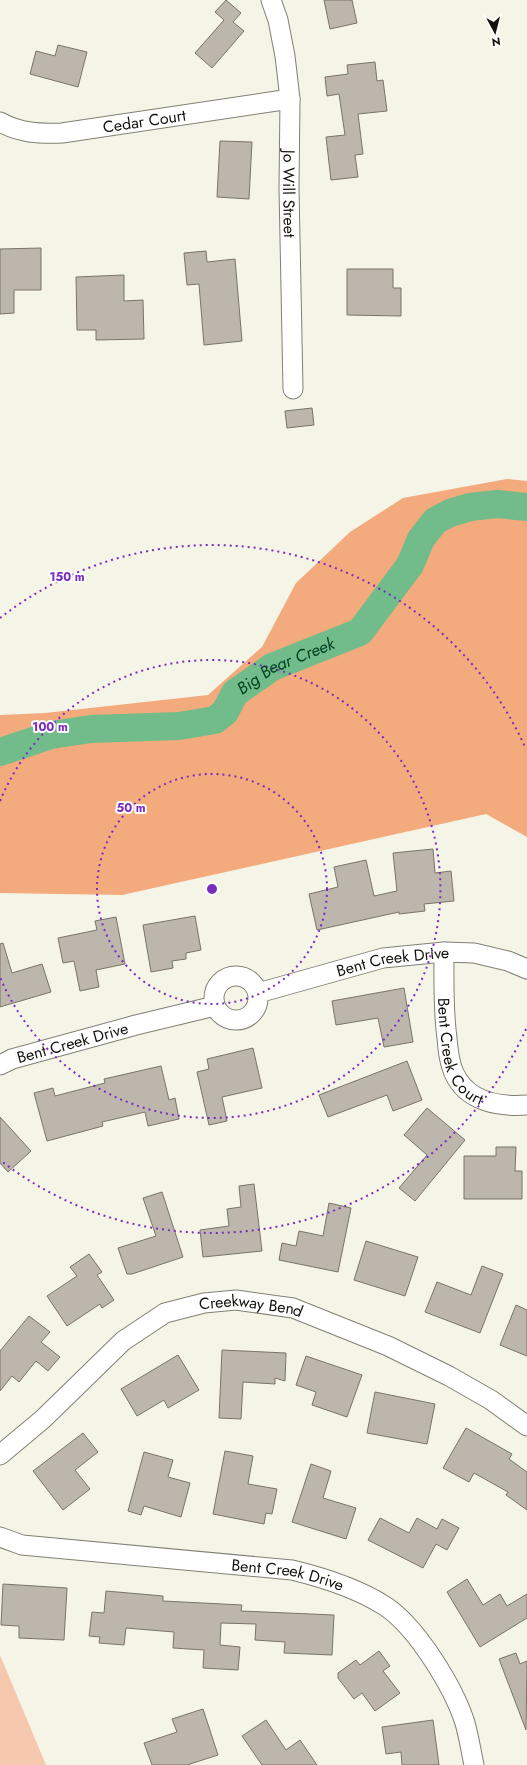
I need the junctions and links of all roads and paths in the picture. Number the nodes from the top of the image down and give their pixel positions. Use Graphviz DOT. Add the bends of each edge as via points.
graph roads {
  1 [pos="271,0"];
  2 [pos="290,99"];
  3 [pos="0,122"];
  4 [pos="293,389"];
  5 [pos="444,952"];
  6 [pos="527,969"];
  7 [pos="258,993"];
  8 [pos="215,1006"];
  9 [pos="0,1065"];
  10 [pos="527,1105"];
  11 [pos="527,1426"];
  12 [pos="0,1455"];
  13 [pos="0,1538"];
  14 [pos="474,1765"];
  1 -- 2 [label="street, Jo Will Street" via="285,56"];
  2 -- 3 [label="street, Cedar Court" via="62,133 24,132"];
  2 -- 4 [label="street, Jo Will Street"];
  5 -- 6 [label="street, Bent Creek Drive" via="474,953 508,961"];
  5 -- 7 [label="street, Bent Creek Drive" via="383,958"];
  5 -- 10 [label="street, Bent Creek Court" via="445,1021 449,1058 454,1073 468,1092 482,1100 499,1106"];
  7 -- 8 [label="street" via="259,1003 256,1010 244,1020 233,1021 225,1018"];
  7 -- 8 [label="street" via="250,980 230,977 223,980 214,993"];
  8 -- 9 [label="street, Bent Creek Drive" via="12,1059"];
  11 -- 12 [label="street, Creekway Bend" via="491,1400 388,1346 293,1308 236,1300 204,1303 165,1313 123,1341 43,1419"];
  13 -- 14 [label="street, Bent Creek Drive" via="22,1545 292,1570 354,1589 386,1607 427,1650 448,1683 465,1723"];
}
